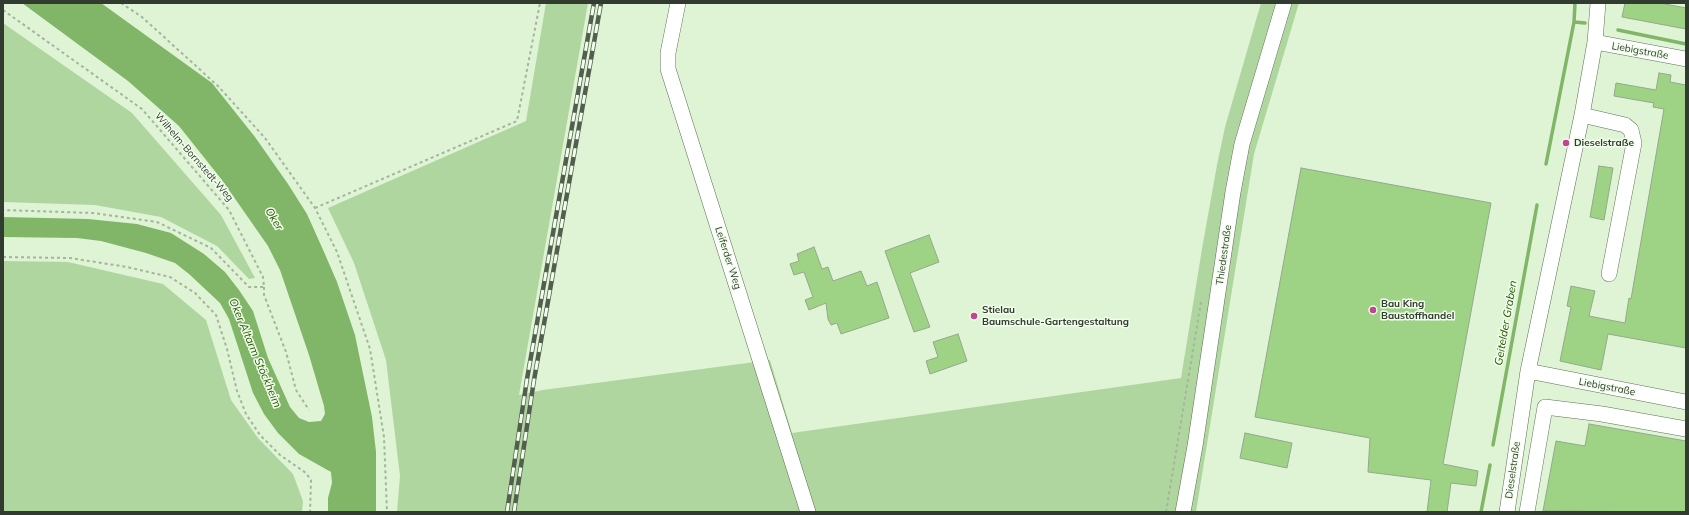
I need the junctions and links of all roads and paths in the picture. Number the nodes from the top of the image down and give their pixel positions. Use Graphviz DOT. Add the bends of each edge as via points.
graph roads {
  1 [pos="121,3"];
  2 [pos="540,3"];
  3 [pos="678,3"];
  4 [pos="1284,3"];
  5 [pos="1598,3"];
  6 [pos="3,10"];
  7 [pos="1595,42"];
  8 [pos="1686,59"];
  9 [pos="1582,115"];
  10 [pos="315,208"];
  11 [pos="3,210"];
  12 [pos="3,257"];
  13 [pos="1609,274"];
  14 [pos="264,286"];
  15 [pos="1528,371"];
  16 [pos="1686,402"];
  17 [pos="1522,404"];
  18 [pos="1545,407"];
  19 [pos="309,410"];
  20 [pos="1686,429"];
  21 [pos="310,512"];
  22 [pos="387,512"];
  23 [pos="808,512"];
  24 [pos="1183,512"];
  25 [pos="1507,512"];
  26 [pos="1527,512"];
  1 -- 10 [label="path" via="142,17 218,86 266,138"];
  2 -- 10 [label="path" via="517,121"];
  3 -- 23 [label="street, Leiferder Weg" via="668,54 668,69"];
  4 -- 24 [label="street, Thiedestraße" via="1242,144"];
  5 -- 7 [label="street, Dieselstraße"];
  6 -- 14 [label="path, Wilhelm-Bornstedt-Weg" via="142,109 229,210 263,277"];
  7 -- 8 [label="street, Liebigstraße"];
  7 -- 9 [label="street, Dieselstraße"];
  9 -- 13 [label="street" via="1625,125 1631,130 1634,143"];
  9 -- 15 [label="street, Dieselstraße"];
  10 -- 22 [label="path" via="337,252 370,349 384,437"];
  11 -- 14 [label="path" via="93,213 157,222 211,248 249,287"];
  12 -- 21 [label="path" via="70,258 127,266 170,277 195,293 216,315 246,414 260,436 280,455 306,472 311,480"];
  14 -- 19 [label="path, Wilhelm-Bornstedt-Weg" via="264,294 286,352 296,390"];
  15 -- 16 [label="street, Liebigstraße"];
  15 -- 17 [label="street, Dieselstraße"];
  17 -- 18 [label="street"];
  17 -- 25 [label="street, Dieselstraße"];
  18 -- 20 [label="street"];
  18 -- 26 [label="street"];
}
